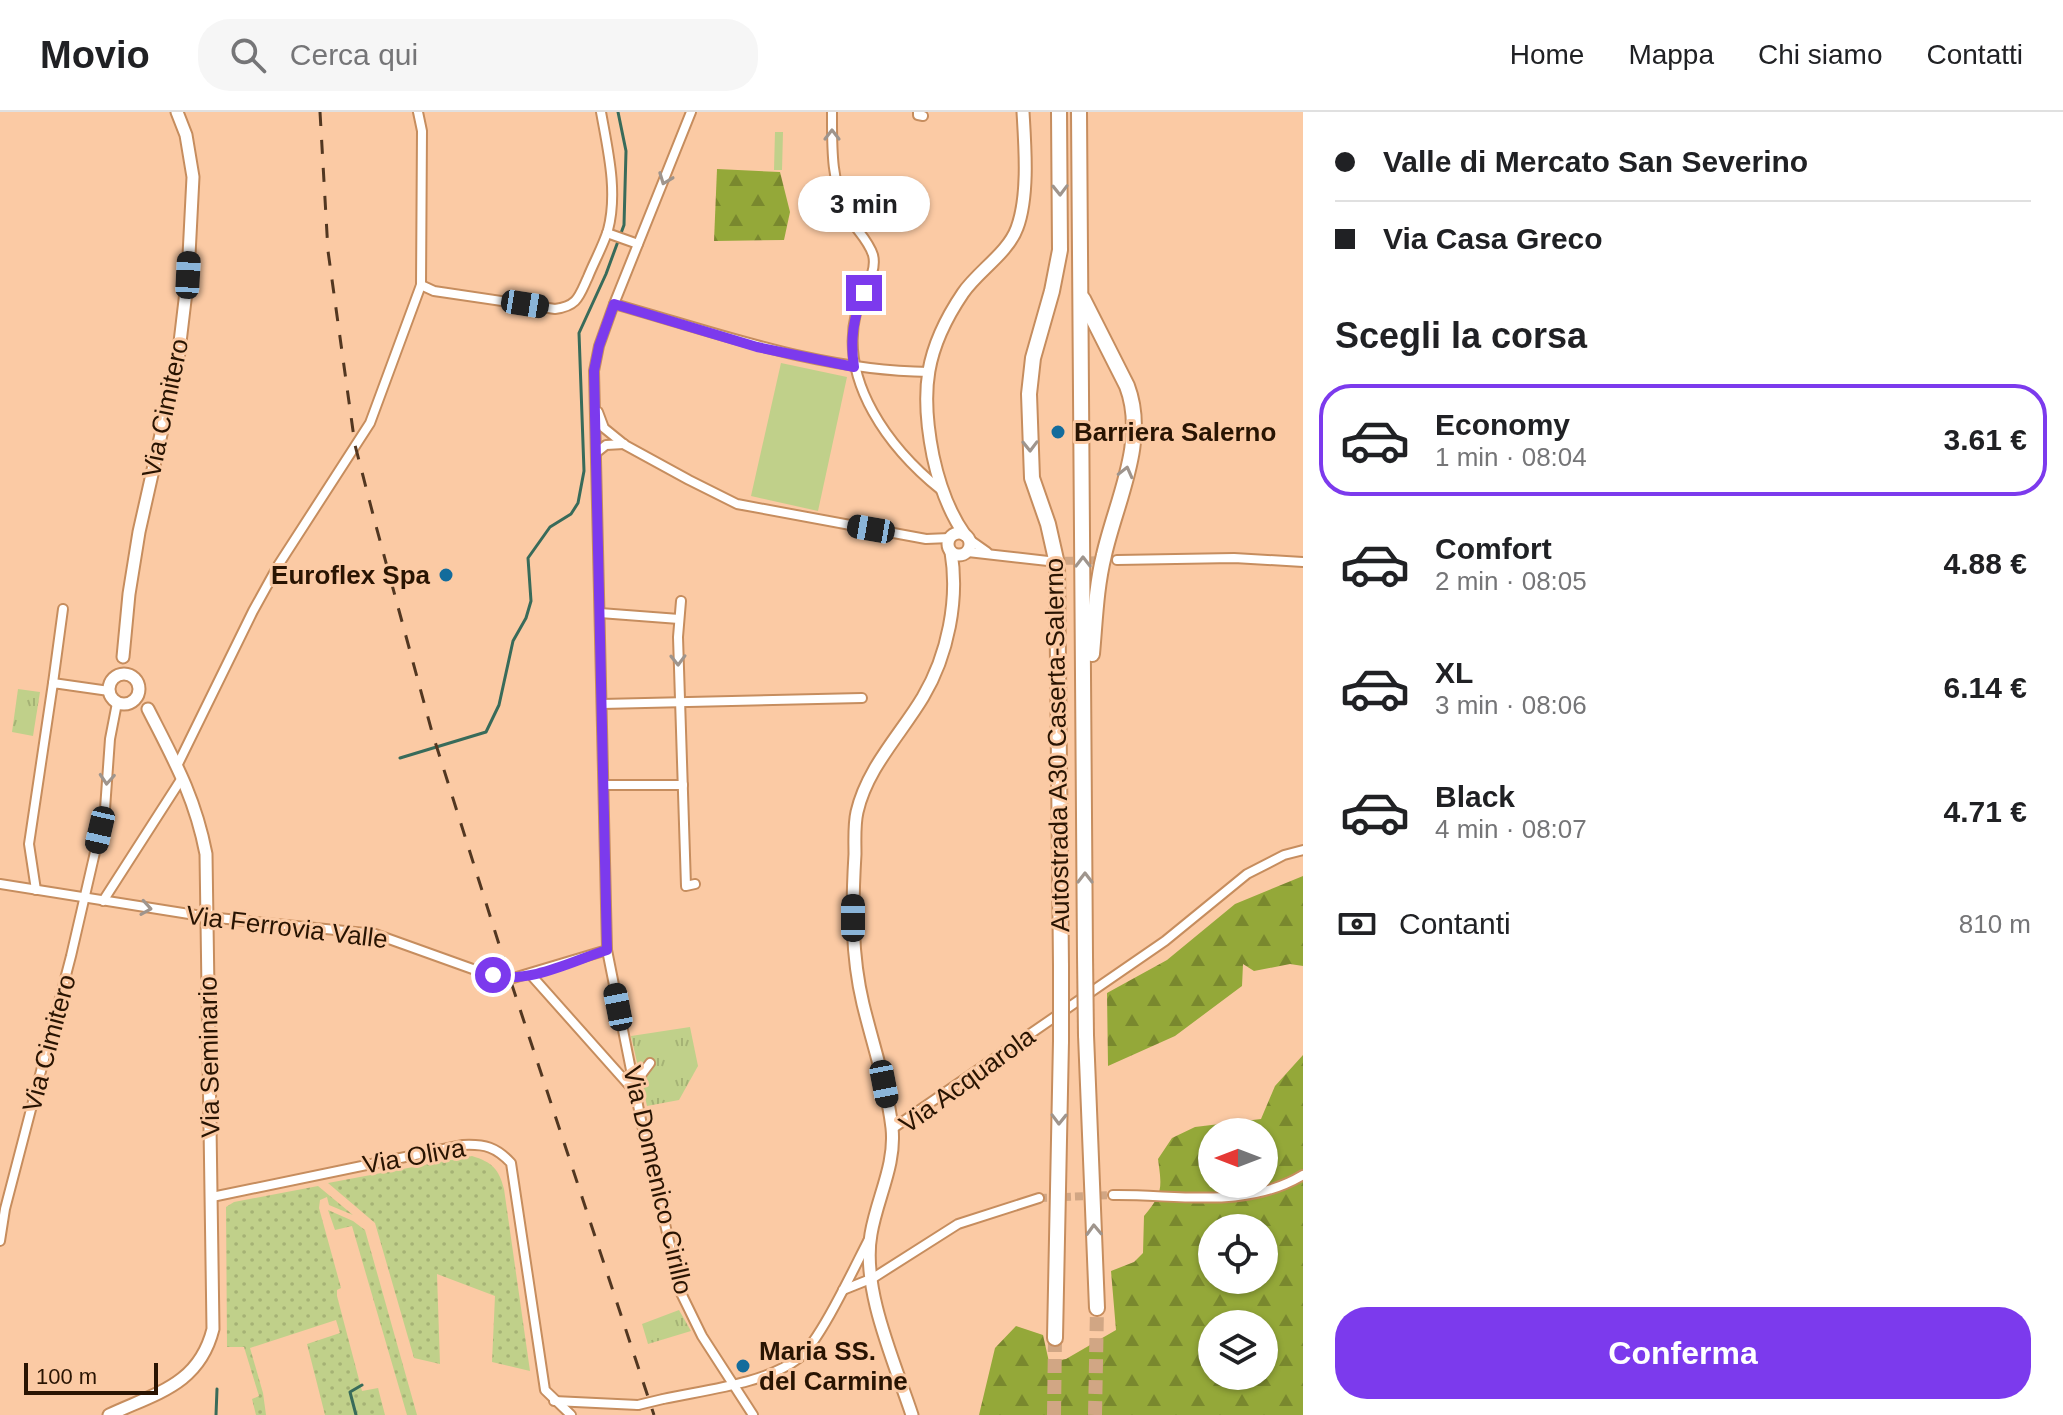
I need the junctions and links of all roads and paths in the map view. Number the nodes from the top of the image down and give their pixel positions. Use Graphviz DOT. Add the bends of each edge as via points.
graph roads {
  1 [pos="177,112"];
  2 [pos="418,112"];
  3 [pos="601,112"];
  4 [pos="691,112"];
  5 [pos="832,112"];
  6 [pos="1023,112"];
  7 [pos="1059,112"];
  8 [pos="1079,112"];
  9 [pos="610,234"];
  10 [pos="638,244"];
  11 [pos="421,285"];
  12 [pos="1081,296"];
  13 [pos="614,304"];
  14 [pos="854,367"];
  15 [pos="929,372"];
  16 [pos="595,405"];
  17 [pos="604,428"];
  18 [pos="596,435"];
  19 [pos="606,445"];
  20 [pos="625,445"];
  21 [pos="596,453"];
  22 [pos="941,490"];
  23 [pos="956,523"];
  24 [pos="950,544"];
  25 [pos="967,545"];
  26 [pos="1117,560"];
  27 [pos="1048,561"];
  28 [pos="1303,562"];
  29 [pos="955,576"];
  30 [pos="681,601"];
  31 [pos="63,609"];
  32 [pos="600,613"];
  33 [pos="679,619"];
  34 [pos="123,676"];
  35 [pos="53,683"];
  36 [pos="138,688"];
  37 [pos="109,691"];
  38 [pos="862,698"];
  39 [pos="679,702"];
  40 [pos="124,703"];
  41 [pos="602,704"];
  42 [pos="148,709"];
  43 [pos="1084,742"];
  44 [pos="180,772"];
  45 [pos="604,785"];
  46 [pos="683,785"];
  47 [pos="1303,850"];
  48 [pos="0,884"];
  49 [pos="695,884"];
  50 [pos="36,890"];
  51 [pos="85,899"];
  52 [pos="103,901"];
  53 [pos="208,917"];
  54 [pos="607,950"];
  55 [pos="531,975"];
  56 [pos="650,1063"];
  57 [pos="635,1083"];
  58 [pos="637,1093"];
  59 [pos="892,1129"];
  60 [pos="1303,1175"];
  61 [pos="1113,1195"];
  62 [pos="212,1197"];
  63 [pos="1039,1198"];
  64 [pos="2,1209"];
  65 [pos="871,1235"];
  66 [pos="0,1241"];
  67 [pos="873,1278"];
  68 [pos="842,1290"];
  69 [pos="1097,1308"];
  70 [pos="1055,1338"];
  71 [pos="733,1385"];
  72 [pos="554,1401"];
  73 [pos="109,1415"];
  74 [pos="571,1415"];
  75 [pos="753,1415"];
  76 [pos="912,1415"];
  1 -- 34 [label="main road, Via Cimitero" via="193,177 188,275 178,359 139,532"];
  2 -- 11 [label="street"];
  3 -- 9 [label="street" via="611,166"];
  4 -- 10 [label="street, Via Domenico Cirillo, one-way"];
  14 -- 5 [label="street, one-way" via="854,324 874,258 839,192 832,161"];
  6 -- 15 [label="main road" via="1024,200 1016,232 964,291 942,326"];
  7 -- 70 [label="highway, Autostrada A30 Caserta-Salerno, one-way, bridge" via="1060,250 1029,394 1032,478 1057,564 1061,1041"];
  8 -- 12 [label="highway, Autostrada A30 Caserta-Salerno"];
  9 -- 10 [label="street"];
  9 -- 11 [label="street" via="569,307 540,307"];
  10 -- 13 [label="street, Via Domenico Cirillo"];
  11 -- 44 [label="street" via="370,423 253,611"];
  43 -- 12 [label="highway, Autostrada A30 Caserta-Salerno, one-way"];
  43 -- 12 [label="highway, one-way" via="1100,578 1132,449 1134,418 1127,386"];
  13 -- 14 [label="street" via="757,347"];
  13 -- 16 [label="street, Via Domenico Cirillo" via="594,371"];
  14 -- 15 [label="street"];
  14 -- 22 [label="street" via="898,448"];
  15 -- 22 [label="main road" via="926,422"];
  16 -- 17 [label="street"];
  16 -- 18 [label="street, Via Domenico Cirillo"];
  17 -- 18 [label="street"];
  17 -- 20 [label="street"];
  18 -- 19 [label="street"];
  18 -- 21 [label="street, Via Domenico Cirillo"];
  19 -- 20 [label="street"];
  19 -- 21 [label="street"];
  20 -- 24 [label="street" via="737,504"];
  21 -- 32 [label="street, Via Domenico Cirillo"];
  22 -- 23 [label="main road"];
  23 -- 24 [label="main road"];
  23 -- 25 [label="main road"];
  24 -- 25 [label="main road" via="957,555"];
  24 -- 25 [label="main road" via="958,533"];
  24 -- 29 [label="main road"];
  25 -- 27 [label="street"];
  25 -- 29 [label="main road"];
  26 -- 28 [label="street"];
  29 -- 59 [label="main road" via="948,634 937,667 864,791 857,814 853,946"];
  30 -- 33 [label="street"];
  31 -- 35 [label="street"];
  32 -- 33 [label="street"];
  32 -- 41 [label="street, Via Domenico Cirillo"];
  33 -- 39 [label="street, one-way"];
  34 -- 36 [label="main road, Via Cimitero" via="136,681"];
  34 -- 37 [label="main road" via="111,682"];
  35 -- 37 [label="street"];
  35 -- 50 [label="street" via="29,844"];
  36 -- 40 [label="main road, Via Cimitero"];
  36 -- 42 [label="main road, Via Cimitero"];
  37 -- 40 [label="main road"];
  38 -- 39 [label="street"];
  39 -- 41 [label="street"];
  39 -- 46 [label="street"];
  40 -- 42 [label="main road"];
  40 -- 51 [label="street, Via Cimitero, one-way" via="110,739 105,809"];
  41 -- 45 [label="street, Via Domenico Cirillo"];
  42 -- 44 [label="main road, Via Cimitero"];
  69 -- 43 [label="highway, Autostrada A30 Caserta-Salerno, one-way, bridge" via="1086,1035"];
  44 -- 52 [label="street"];
  44 -- 53 [label="main road, Via Cimitero" via="206,854"];
  45 -- 46 [label="street"];
  45 -- 54 [label="street, Via Domenico Cirillo"];
  46 -- 49 [label="street" via="686,886"];
  47 -- 59 [label="street, Via Acquarola" via="1247,874 1165,941"];
  48 -- 50 [label="street, Via Ferrovia Valle"];
  50 -- 51 [label="street, Via Ferrovia Valle"];
  51 -- 52 [label="street, Via Ferrovia Valle"];
  51 -- 64 [label="street, Via Cimitero"];
  52 -- 53 [label="street, Via Ferrovia Valle, one-way"];
  53 -- 55 [label="street, Via Ferrovia Valle" via="375,934 493,975"];
  53 -- 62 [label="main road, Via Seminario"];
  54 -- 55 [label="street, Via Ferrovia Valle"];
  54 -- 57 [label="street, Via Domenico Cirillo"];
  55 -- 58 [label="street"];
  56 -- 57 [label="street"];
  57 -- 58 [label="street, Via Domenico Cirillo"];
  58 -- 71 [label="street, Via Domenico Cirillo" via="681,1293"];
  59 -- 65 [label="main road, Via Acquarola" via="890,1170"];
  60 -- 61 [label="street" via="1258,1195"];
  62 -- 72 [label="street, Via Oliva" via="487,1144 511,1163 541,1375"];
  62 -- 73 [label="main road" via="213,1329 202,1359 180,1381"];
  63 -- 67 [label="street" via="958,1224"];
  64 -- 66 [label="street, Via Cimitero"];
  65 -- 67 [label="main road"];
  65 -- 68 [label="street, Via Acquarola"];
  67 -- 68 [label="street"];
  67 -- 76 [label="main road"];
  68 -- 71 [label="street, Via Acquarola" via="800,1357"];
  71 -- 72 [label="street, bridge" via="638,1405"];
  71 -- 75 [label="street, Via Domenico Cirillo"];
  72 -- 74 [label="street"];
}
